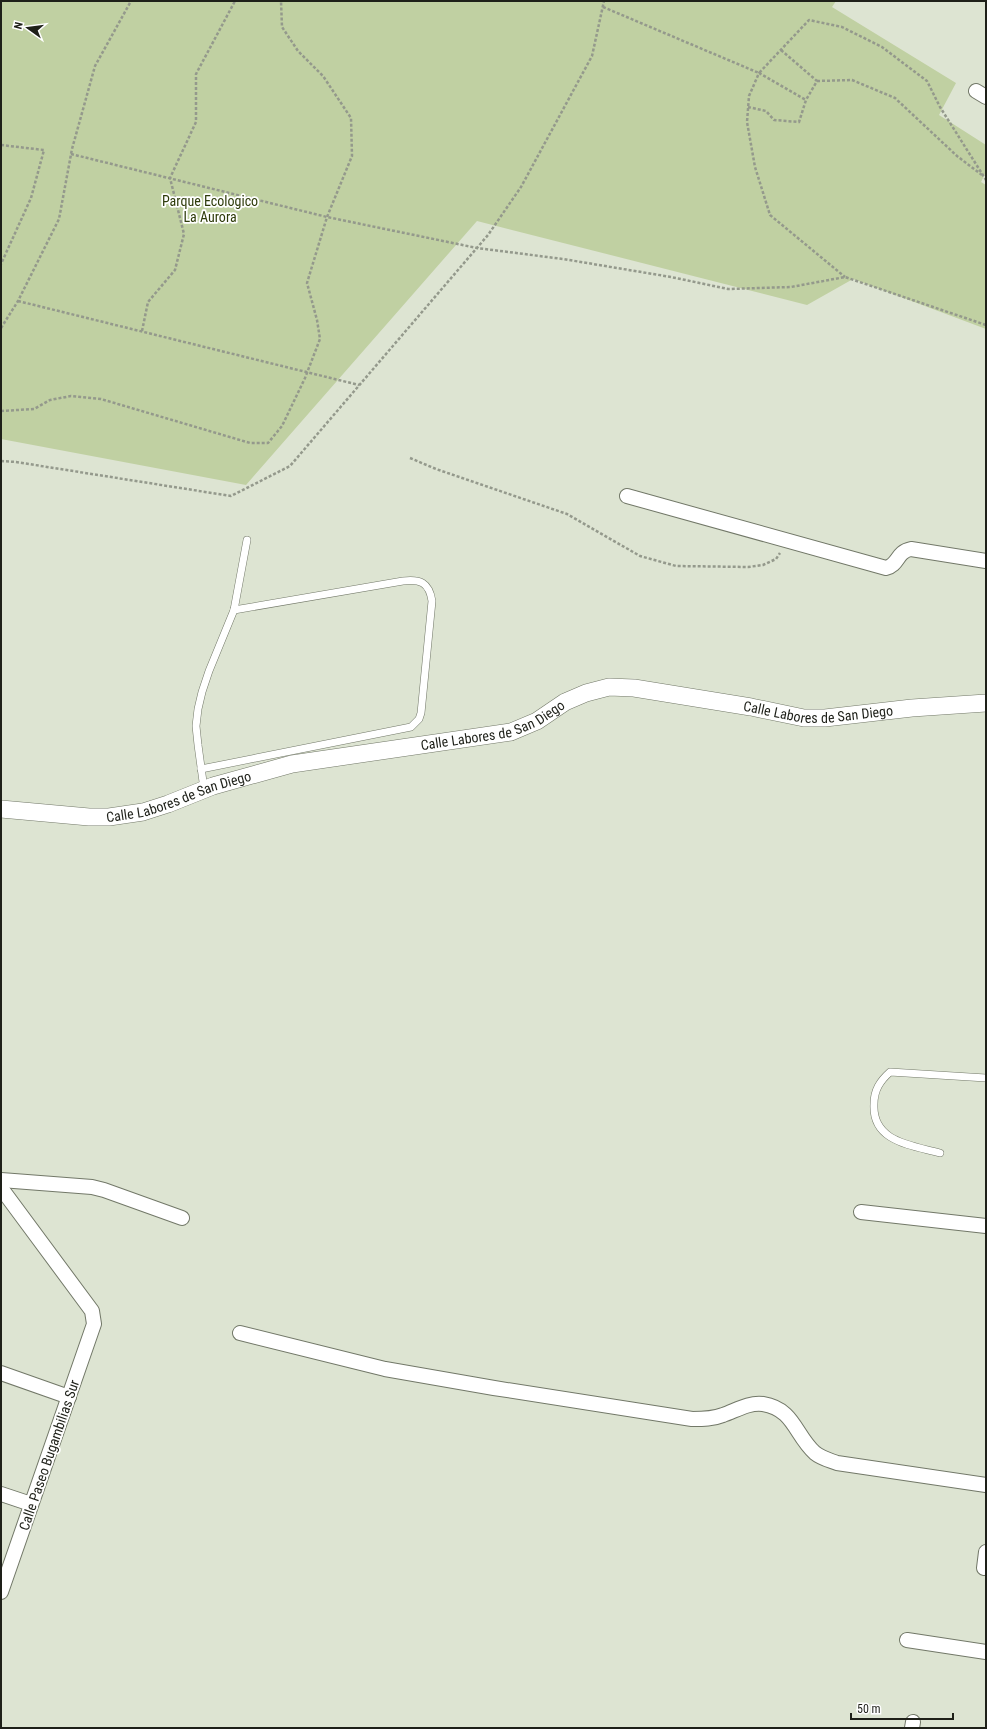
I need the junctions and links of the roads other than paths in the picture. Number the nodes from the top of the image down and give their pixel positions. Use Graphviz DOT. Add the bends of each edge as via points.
graph roads {
  1 [pos="627,496"];
  2 [pos="247,540"];
  3 [pos="986,561"];
  4 [pos="234,610"];
  5 [pos="986,703"];
  6 [pos="201,769"];
  7 [pos="204,790"];
  8 [pos="1,809"];
  9 [pos="986,1078"];
  10 [pos="940,1153"];
  11 [pos="1,1180"];
  12 [pos="1,1188"];
  13 [pos="861,1212"];
  14 [pos="182,1218"];
  15 [pos="986,1226"];
  16 [pos="240,1333"];
  17 [pos="1,1373"];
  18 [pos="70,1397"];
  19 [pos="986,1485"];
  20 [pos="1,1494"];
  21 [pos="31,1504"];
  22 [pos="986,1552"];
  23 [pos="984,1568"];
  24 [pos="1,1592"];
  25 [pos="907,1640"];
  26 [pos="986,1652"];
  1 -- 3 [label="street" via="886,568 894,564 900,553 911,548"];
  2 -- 4 [label="lane"];
  4 -- 6 [label="lane" via="209,671 198,709 196,726"];
  4 -- 6 [label="lane" via="403,581 418,581 426,585 432,601 419,719 411,726"];
  5 -- 7 [label="street, Calle Labores de San Diego" via="804,718 634,688 609,687 566,702 537,722 511,732 292,764"];
  6 -- 7 [label="lane"];
  7 -- 8 [label="street, Calle Labores de San Diego" via="143,812 109,817"];
  9 -- 10 [label="lane" via="890,1072 881,1080 874,1100 873,1115 877,1125 895,1140"];
  11 -- 14 [label="street" via="104,1190"];
  12 -- 18 [label="street, Calle Paseo Bugambilias Sur" via="94,1317 93,1331"];
  13 -- 15 [label="street"];
  16 -- 19 [label="street" via="385,1368 686,1418 714,1418 750,1405 772,1406 790,1418 808,1446 825,1459 837,1463"];
  17 -- 18 [label="street"];
  18 -- 21 [label="street, Calle Paseo Bugambilias Sur"];
  20 -- 21 [label="street"];
  21 -- 24 [label="street, Calle Paseo Bugambilias Sur"];
  22 -- 23 [label="street"];
  25 -- 26 [label="street"];
}
